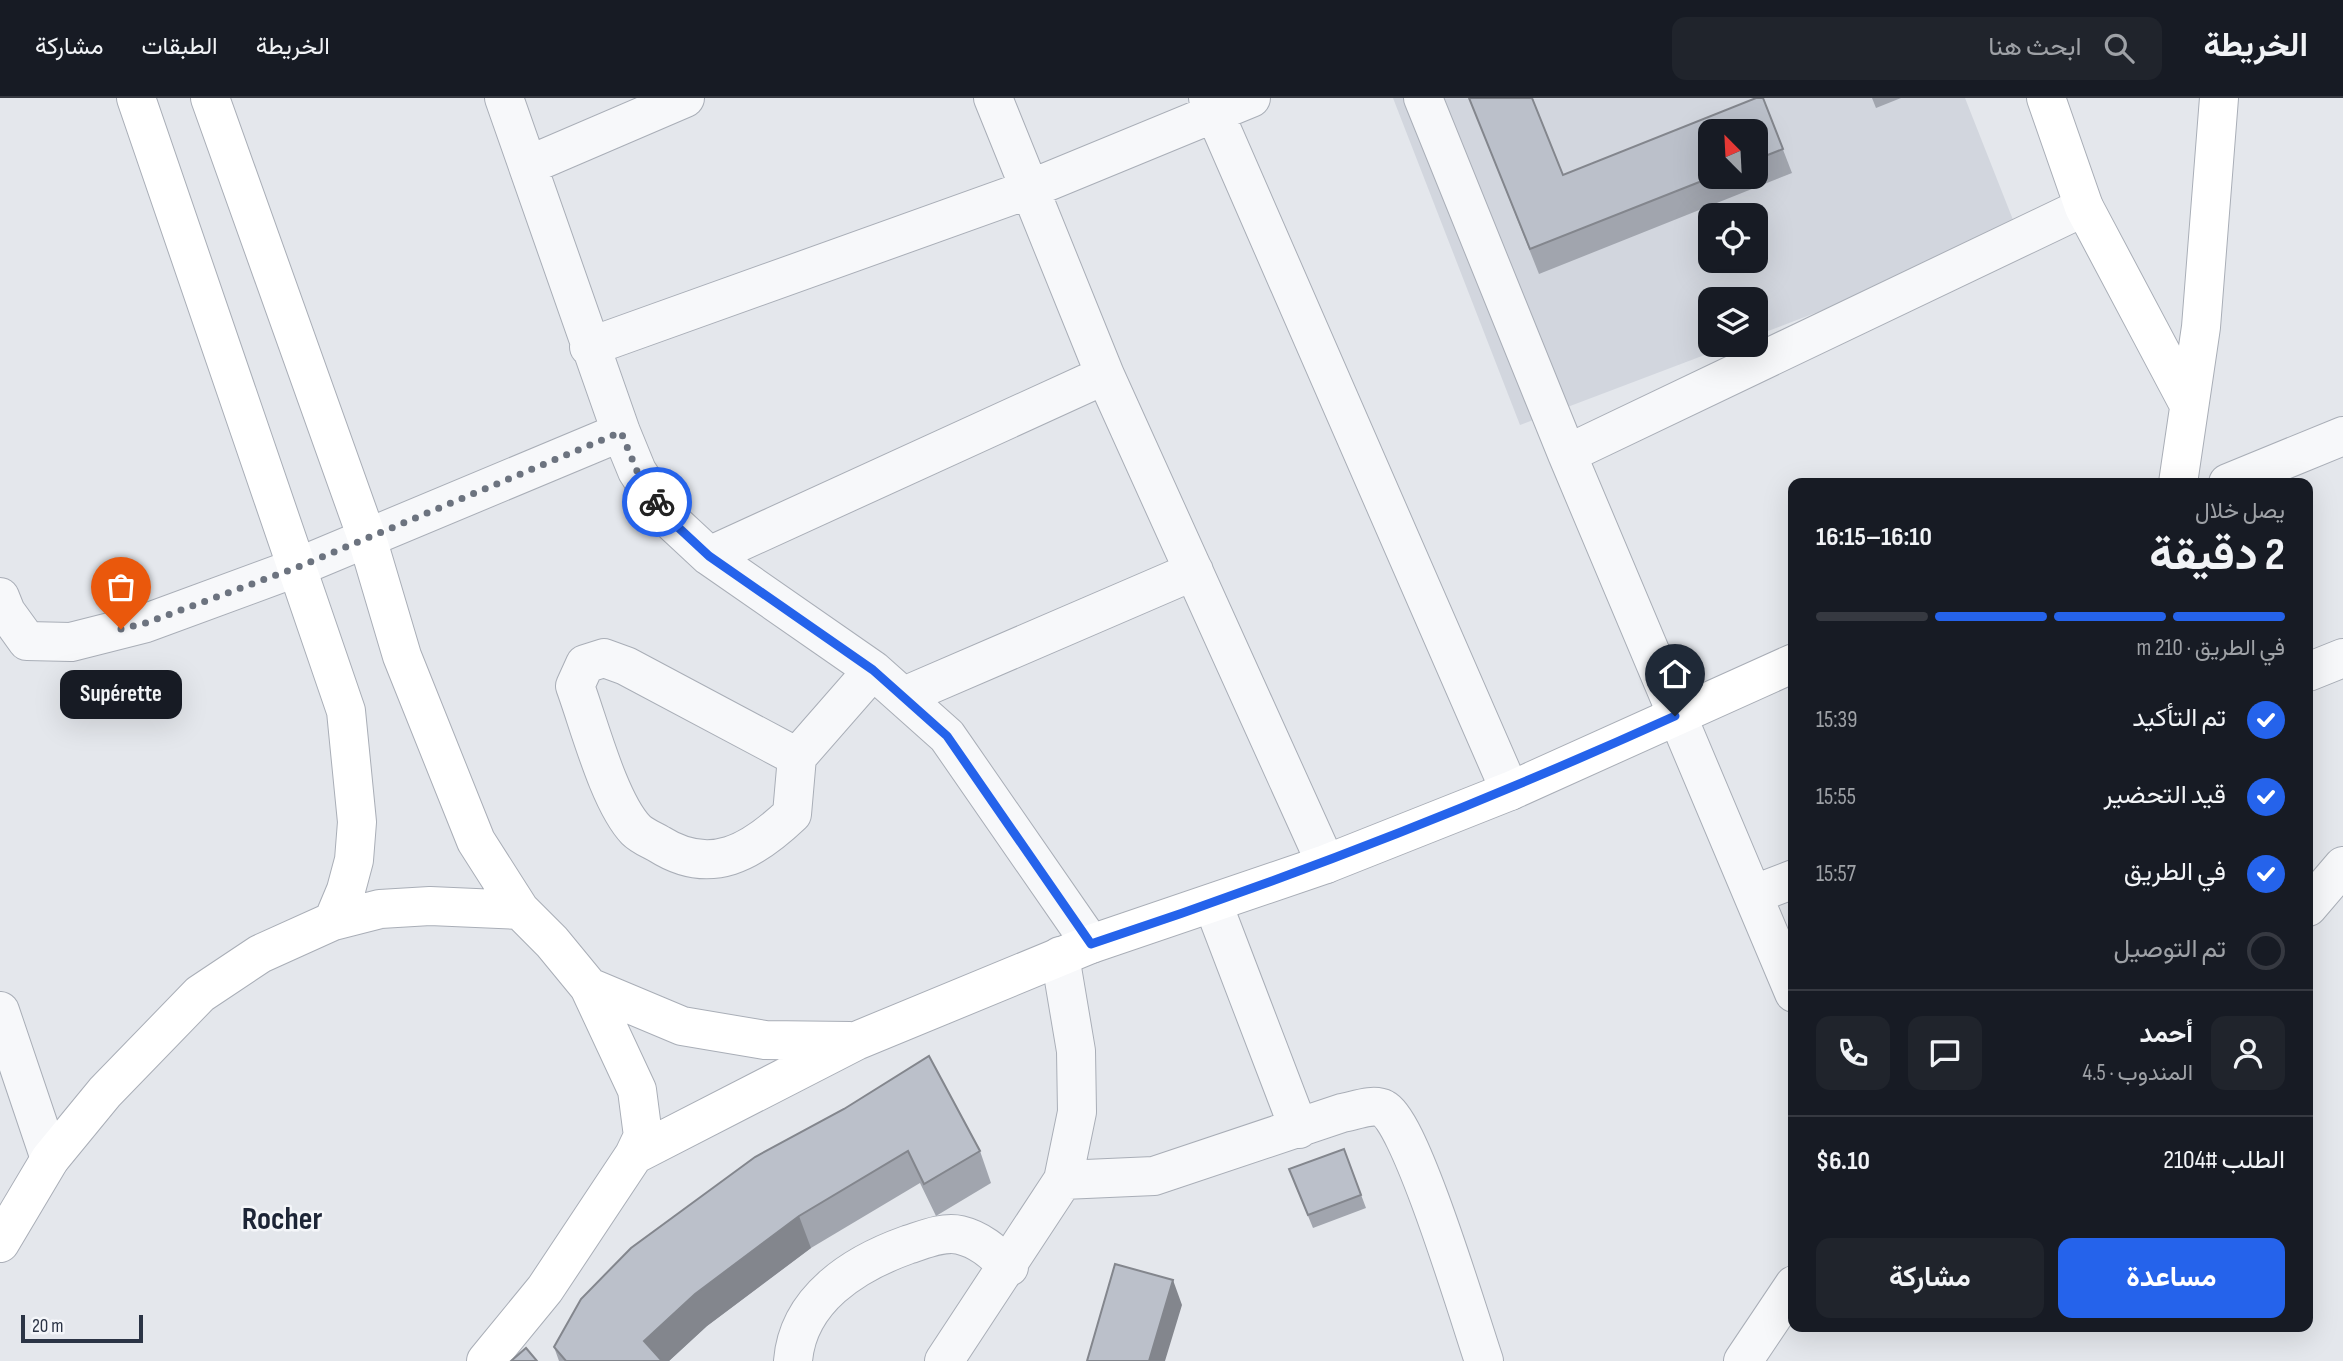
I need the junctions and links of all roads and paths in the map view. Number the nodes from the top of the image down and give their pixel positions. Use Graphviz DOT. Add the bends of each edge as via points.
graph roads {
  1 [pos="136,98"];
  2 [pos="210,98"];
  3 [pos="504,98"];
  4 [pos="685,98"];
  5 [pos="993,98"];
  6 [pos="1251,98"];
  7 [pos="1423,98"];
  8 [pos="2046,98"];
  9 [pos="2219,98"];
  10 [pos="1211,106"];
  11 [pos="529,165"];
  12 [pos="1030,189"];
  13 [pos="2084,207"];
  14 [pos="589,347"];
  15 [pos="1105,375"];
  16 [pos="2189,405"];
  17 [pos="621,432"];
  18 [pos="2343,436"];
  19 [pos="1567,454"];
  20 [pos="2179,478"];
  21 [pos="2240,478"];
  22 [pos="367,537"];
  23 [pos="709,556"];
  24 [pos="298,567"];
  25 [pos="1194,571"];
  26 [pos="0,597"];
  27 [pos="2343,658"];
  28 [pos="1788,666"];
  29 [pos="873,670"];
  30 [pos="2313,670"];
  31 [pos="904,696"];
  32 [pos="1675,716"];
  33 [pos="797,757"];
  34 [pos="1510,791"];
  35 [pos="1326,864"];
  36 [pos="2343,866"];
  37 [pos="1788,881"];
  38 [pos="1755,894"];
  39 [pos="2313,901"];
  40 [pos="1213,904"];
  41 [pos="520,910"];
  42 [pos="333,921"];
  43 [pos="1075,950"];
  44 [pos="1788,978"];
  45 [pos="589,987"];
  46 [pos="0,1012"];
  47 [pos="856,1041"];
  48 [pos="1299,1129"];
  49 [pos="634,1156"];
  50 [pos="50,1159"];
  51 [pos="1063,1180"];
  52 [pos="0,1243"];
  53 [pos="1009,1266"];
  54 [pos="1788,1294"];
  55 [pos="486,1361"];
  56 [pos="793,1361"];
  57 [pos="944,1361"];
  58 [pos="1484,1361"];
  59 [pos="1743,1361"];
  1 -- 24 [label="main road"];
  2 -- 22 [label="main road"];
  3 -- 11 [label="street"];
  4 -- 11 [label="street"];
  5 -- 12 [label="street"];
  6 -- 10 [label="street"];
  7 -- 19 [label="street"];
  8 -- 13 [label="main road"];
  9 -- 16 [label="main road" via="2201,327"];
  10 -- 12 [label="street"];
  10 -- 34 [label="street"];
  11 -- 14 [label="street"];
  12 -- 14 [label="street"];
  12 -- 15 [label="street"];
  13 -- 16 [label="main road"];
  13 -- 19 [label="street"];
  14 -- 17 [label="street"];
  15 -- 23 [label="street"];
  15 -- 25 [label="street"];
  16 -- 20 [label="main road"];
  17 -- 22 [label="street"];
  17 -- 23 [label="street" via="637,471 666,516"];
  18 -- 21 [label="street"];
  19 -- 32 [label="street"];
  22 -- 24 [label="street"];
  22 -- 41 [label="main road" via="402,656 471,829"];
  23 -- 29 [label="street"];
  24 -- 26 [label="street" via="146,623 71,642 27,641"];
  24 -- 42 [label="main road" via="346,711 353,765 354,860"];
  25 -- 31 [label="street"];
  25 -- 35 [label="street"];
  27 -- 30 [label="street"];
  28 -- 32 [label="main road"];
  29 -- 31 [label="street"];
  29 -- 33 [label="street"];
  31 -- 43 [label="street" via="947,736"];
  32 -- 34 [label="main road"];
  32 -- 38 [label="street"];
  33 -- 33 [label="street" via="604,658 585,664 575,686 615,797 636,830 677,856 720,860 763,841 792,814"];
  34 -- 35 [label="main road"];
  35 -- 40 [label="main road"];
  36 -- 39 [label="street"];
  37 -- 38 [label="street"];
  38 -- 44 [label="street"];
  40 -- 43 [label="main road"];
  40 -- 48 [label="street"];
  41 -- 42 [label="main road" via="430,906 380,909"];
  41 -- 45 [label="main road"];
  42 -- 50 [label="main road" via="260,954 200,994 105,1092"];
  43 -- 47 [label="main road"];
  43 -- 51 [label="street" via="1077,1100"];
  45 -- 47 [label="main road" via="682,1026 765,1040"];
  45 -- 49 [label="main road" via="637,1090 643,1136"];
  46 -- 50 [label="street"];
  47 -- 49 [label="main road"];
  48 -- 51 [label="street" via="1154,1175"];
  48 -- 58 [label="street" via="1372,1107 1384,1109 1395,1119 1425,1186"];
  49 -- 55 [label="main road" via="545,1289"];
  50 -- 52 [label="main road"];
  51 -- 53 [label="street"];
  53 -- 56 [label="street" via="986,1245 958,1234 930,1237 867,1261 842,1277 815,1305 798,1333"];
  53 -- 57 [label="street"];
  54 -- 59 [label="street"];
}
